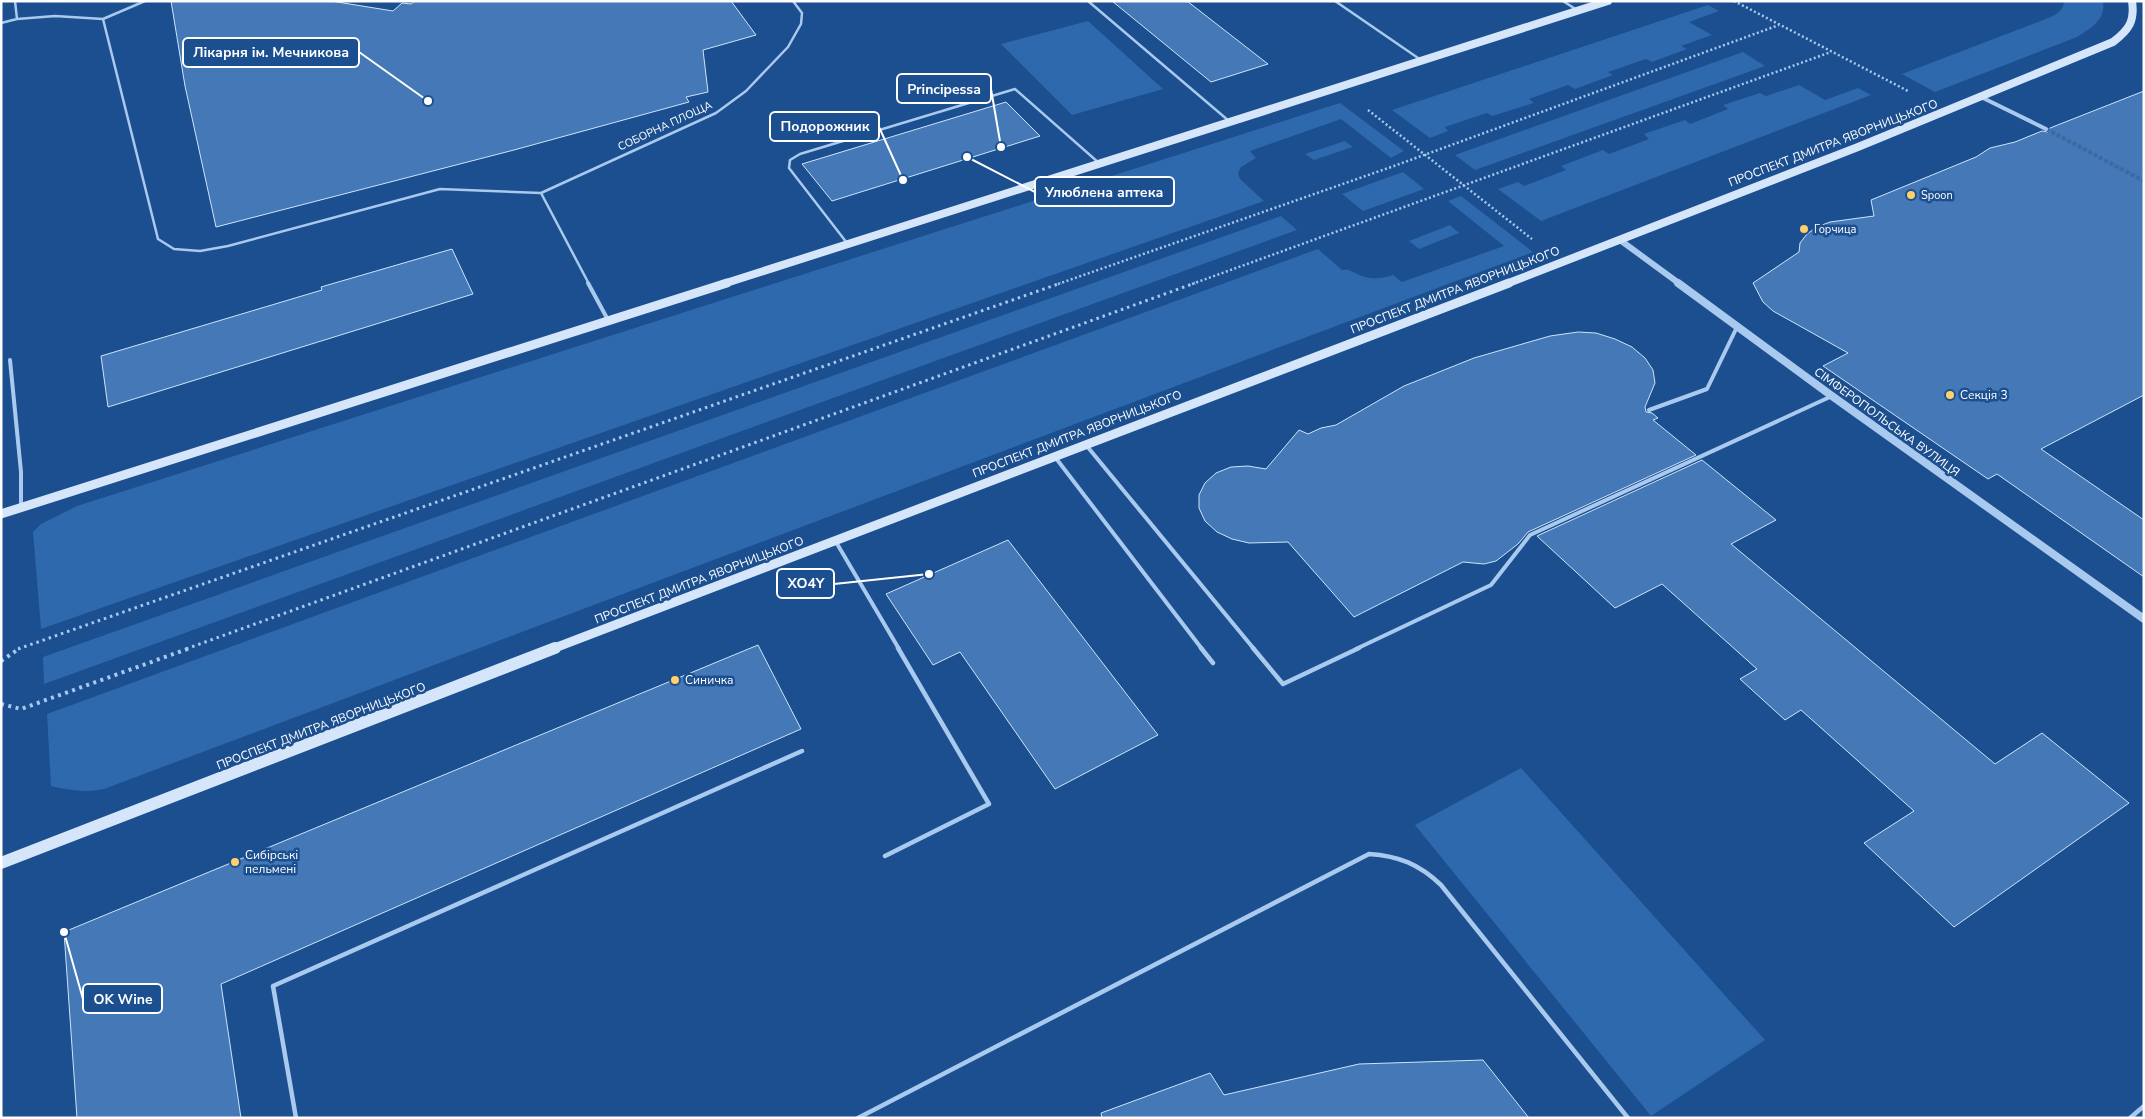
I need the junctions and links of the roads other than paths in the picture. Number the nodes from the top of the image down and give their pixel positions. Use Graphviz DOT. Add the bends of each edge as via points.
graph roads {
  1 [pos="16,1"];
  2 [pos="145,1"];
  3 [pos="793,1"];
  4 [pos="1088,1"];
  5 [pos="1334,1"];
  6 [pos="1563,1"];
  7 [pos="1608,1"];
  8 [pos="2132,1"];
  9 [pos="1579,11"];
  10 [pos="17,19"];
  11 [pos="103,19"];
  12 [pos="1,23"];
  13 [pos="1421,60"];
  14 [pos="1983,98"];
  15 [pos="1229,121"];
  16 [pos="2046,129"];
  17 [pos="1101,164"];
  18 [pos="541,193"];
  19 [pos="1620,240"];
  20 [pos="848,245"];
  21 [pos="608,320"];
  22 [pos="1737,326"];
  23 [pos="10,360"];
  24 [pos="1832,396"];
  25 [pos="1649,410"];
  26 [pos="1084,444"];
  27 [pos="1054,456"];
  28 [pos="21,508"];
  29 [pos="1,514"];
  30 [pos="835,541"];
  31 [pos="2144,619"];
  32 [pos="1213,663"];
  33 [pos="802,751"];
  34 [pos="885,856"];
  35 [pos="1,863"];
  36 [pos="2144,1106"];
  37 [pos="296,1118"];
  38 [pos="858,1118"];
  39 [pos="1628,1118"];
  40 [pos="2130,1118"];
  1 -- 10 [label="lane"];
  2 -- 11 [label="lane"];
  3 -- 18 [label="lane, СОБОРНА ПЛОЩА" via="802,13 802,24 788,47 746,91 716,113"];
  4 -- 15 [label="lane"];
  5 -- 13 [label="lane"];
  6 -- 9 [label="lane"];
  7 -- 9 [label="main road"];
  8 -- 14 [label="main road, ПРОСПЕКТ ДМИТРА ЯВОРНИЦЬКОГО" via="2135,15 2129,30 2113,42"];
  9 -- 13 [label="main road"];
  10 -- 11 [label="lane" via="55,16"];
  10 -- 12 [label="lane"];
  11 -- 18 [label="lane" via="158,239 167,247 183,252 205,251 440,189"];
  13 -- 15 [label="main road"];
  14 -- 16 [label="street"];
  14 -- 19 [label="main road, ПРОСПЕКТ ДМИТРА ЯВОРНИЦЬКОГО"];
  15 -- 17 [label="main road"];
  17 -- 20 [label="main road"];
  17 -- 20 [label="lane" via="1016,89 800,154 790,160 790,168"];
  18 -- 21 [label="lane"];
  19 -- 22 [label="street, СІМФЕРОПОЛЬСЬКА ВУЛИЦЯ"];
  19 -- 26 [label="main road, ПРОСПЕКТ ДМИТРА ЯВОРНИЦЬКОГО"];
  20 -- 21 [label="main road"];
  21 -- 28 [label="main road"];
  22 -- 24 [label="street, СІМФЕРОПОЛЬСЬКА ВУЛИЦЯ"];
  22 -- 25 [label="lane" via="1707,389"];
  23 -- 28 [label="lane" via="21,472"];
  24 -- 26 [label="lane" via="1530,535 1491,585 1283,684"];
  24 -- 31 [label="street, СІМФЕРОПОЛЬСЬКА ВУЛИЦЯ"];
  26 -- 27 [label="main road, ПРОСПЕКТ ДМИТРА ЯВОРНИЦЬКОГО"];
  27 -- 30 [label="main road, ПРОСПЕКТ ДМИТРА ЯВОРНИЦЬКОГО"];
  27 -- 32 [label="lane"];
  28 -- 29 [label="main road"];
  30 -- 34 [label="lane" via="989,804"];
  30 -- 35 [label="main road, ПРОСПЕКТ ДМИТРА ЯВОРНИЦЬКОГО"];
  33 -- 37 [label="lane" via="273,986"];
  36 -- 40 [label="lane"];
  38 -- 39 [label="lane" via="1369,854 1390,854 1408,859 1427,870 1441,885"];
}
